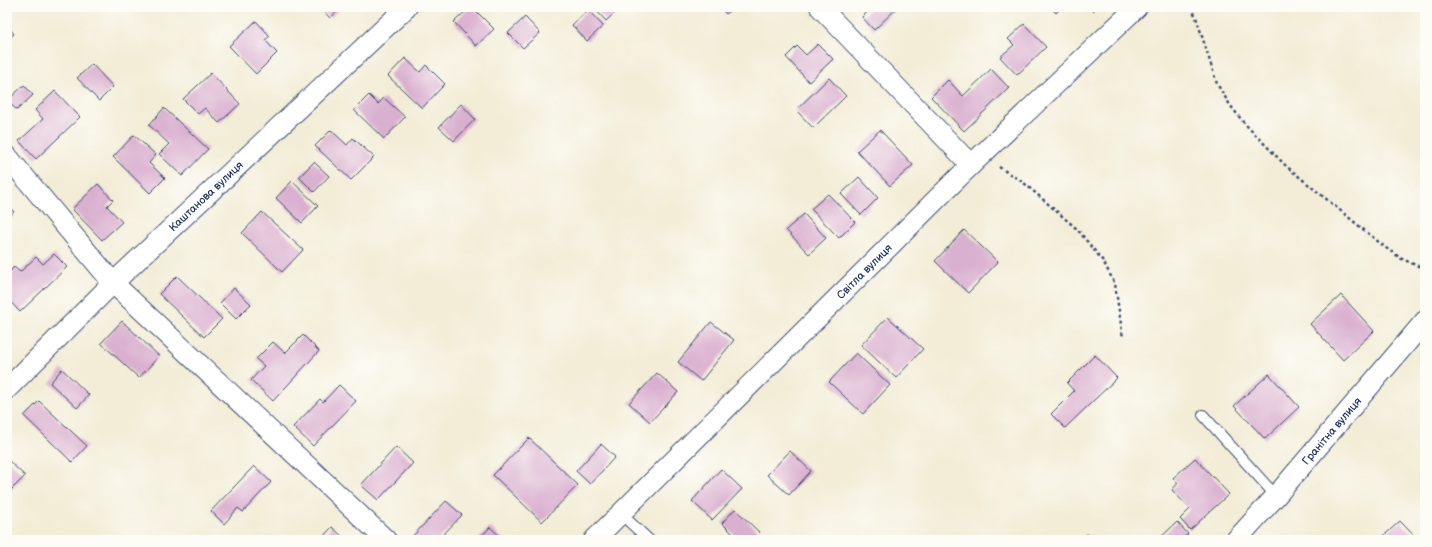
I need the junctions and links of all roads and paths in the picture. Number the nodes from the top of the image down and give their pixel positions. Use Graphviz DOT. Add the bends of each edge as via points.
graph roads {
  1 [pos="407,7"];
  2 [pos="820,7"];
  3 [pos="1137,7"];
  4 [pos="1191,7"];
  5 [pos="7,156"];
  6 [pos="976,160"];
  7 [pos="1425,269"];
  8 [pos="113,282"];
  9 [pos="1425,321"];
  10 [pos="1123,338"];
  11 [pos="7,389"];
  12 [pos="1203,415"];
  13 [pos="1276,496"];
  14 [pos="621,514"];
  15 [pos="386,540"];
  16 [pos="594,540"];
  17 [pos="649,540"];
  18 [pos="1236,540"];
  1 -- 8 [label="street, Каштанова вулиця"];
  2 -- 6 [label="street"];
  3 -- 6 [label="street, Світла вулиця"];
  4 -- 7 [label="path" via="1217,84 1244,123 1286,166 1386,248 1402,259"];
  5 -- 8 [label="street"];
  6 -- 10 [label="path" via="1024,183 1077,229 1104,261 1115,284"];
  6 -- 14 [label="street, Світла вулиця"];
  8 -- 11 [label="street, Каштанова вулиця"];
  8 -- 15 [label="street"];
  9 -- 13 [label="street, Гранітна вулиця"];
  12 -- 13 [label="lane"];
  13 -- 18 [label="street, Гранітна вулиця"];
  14 -- 16 [label="street, Світла вулиця"];
  14 -- 17 [label="lane"];
}
